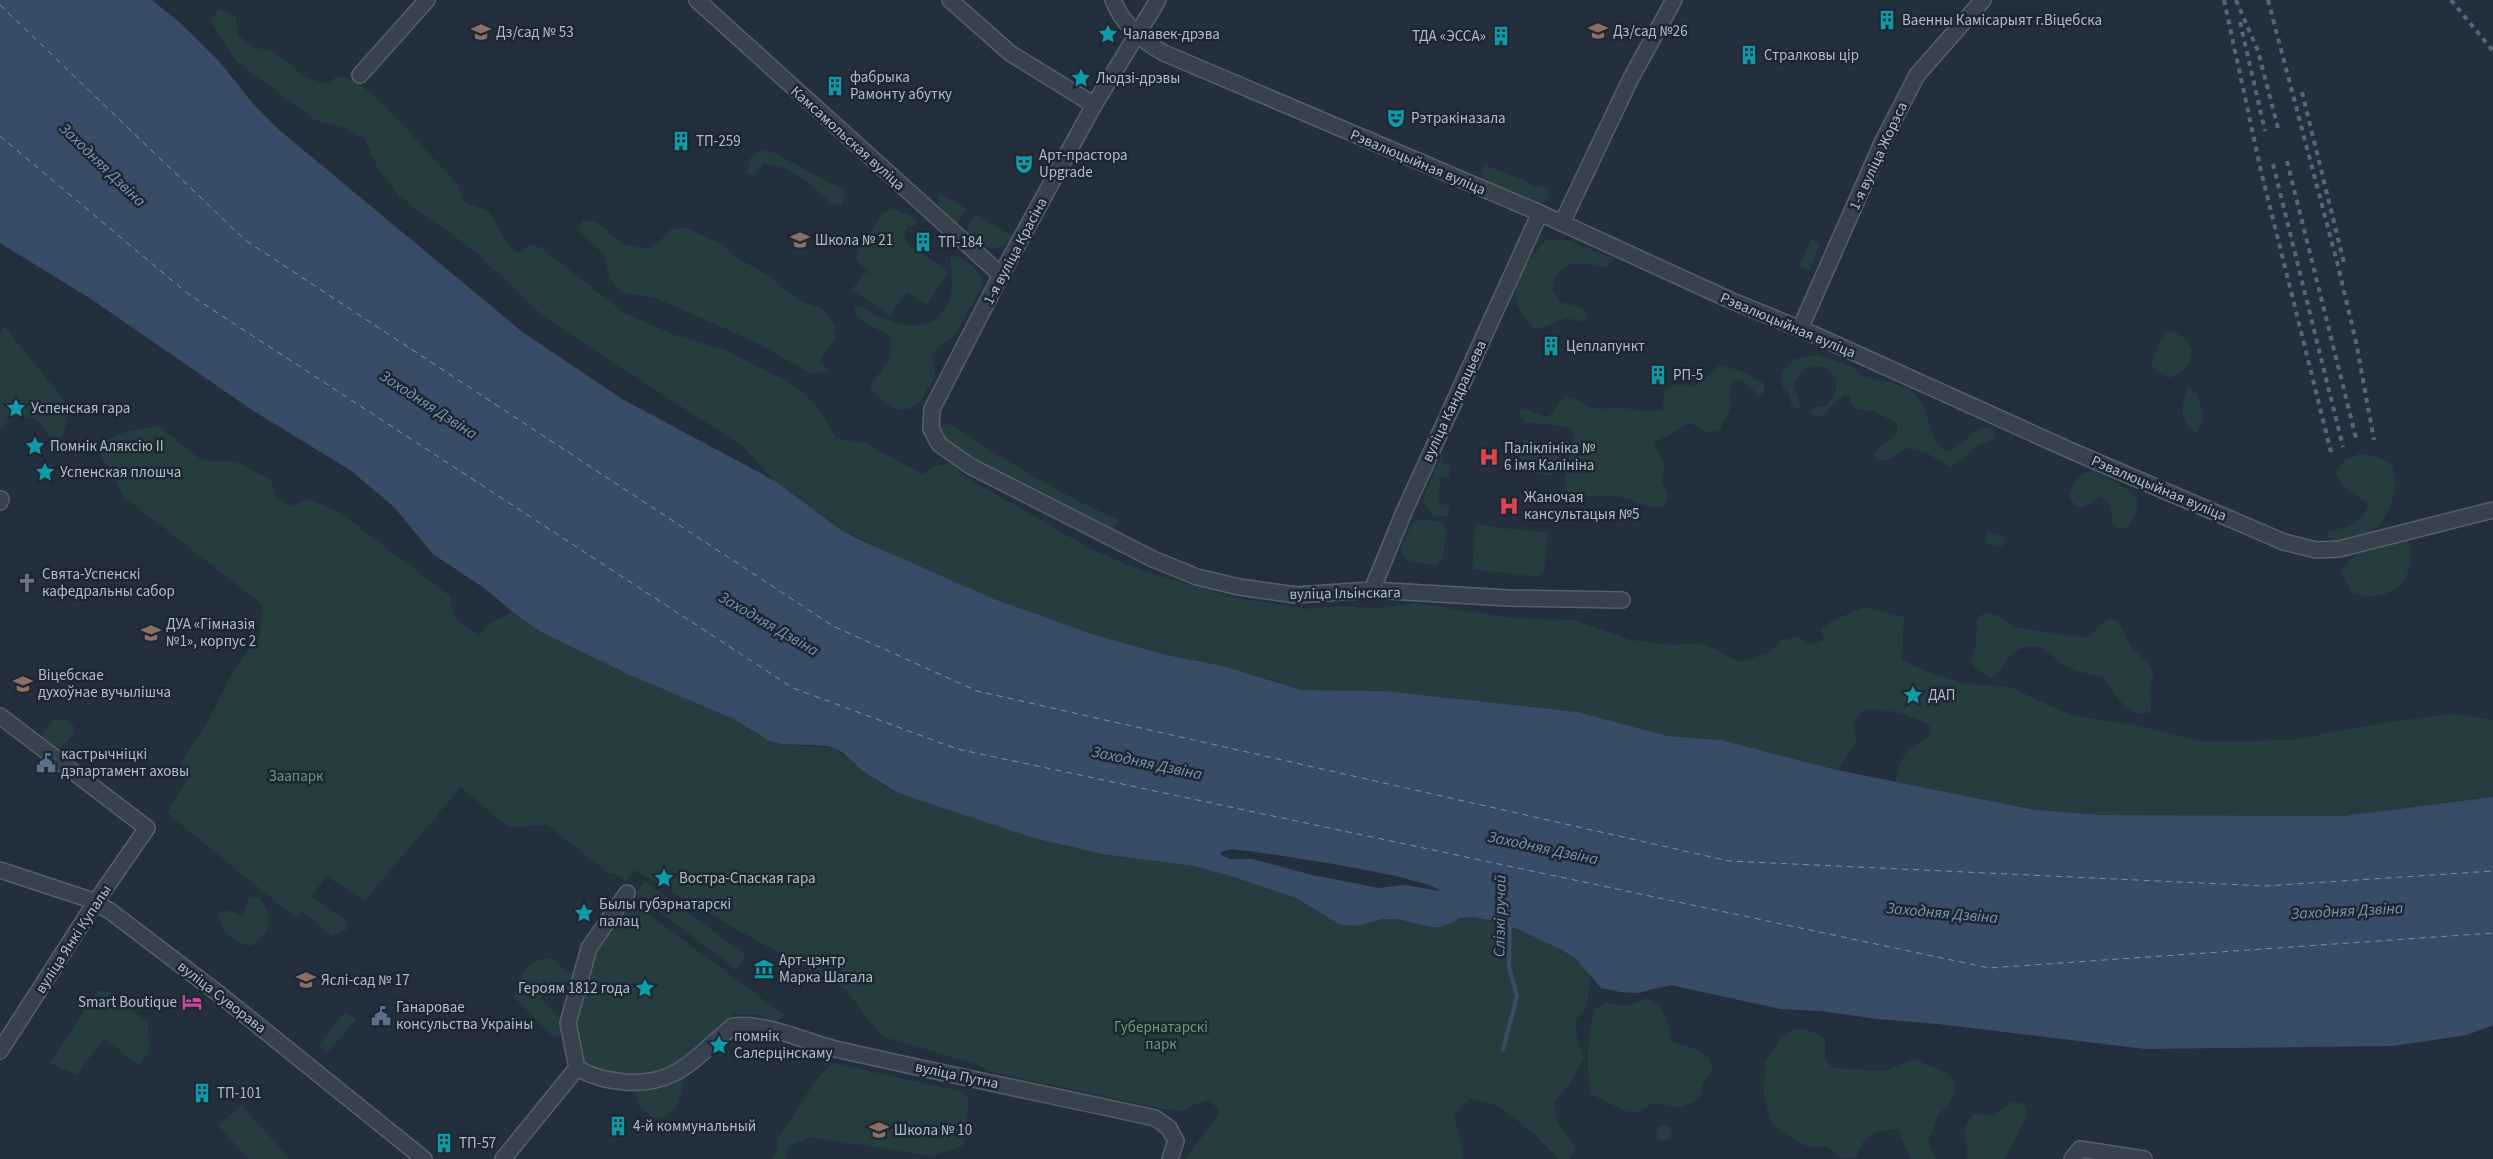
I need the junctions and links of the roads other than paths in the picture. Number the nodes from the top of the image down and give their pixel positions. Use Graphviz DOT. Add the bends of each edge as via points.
graph roads {
  1 [pos="427,0"];
  2 [pos="697,0"];
  3 [pos="950,0"];
  4 [pos="1113,0"];
  5 [pos="1158,0"];
  6 [pos="1674,0"];
  7 [pos="1983,0"];
  8 [pos="1138,36"];
  9 [pos="360,75"];
  10 [pos="1094,105"];
  11 [pos="1540,213"];
  12 [pos="1562,223"];
  13 [pos="1001,275"];
  14 [pos="1800,329"];
  15 [pos="931,429"];
  16 [pos="2493,510"];
  17 [pos="1372,590"];
  18 [pos="1622,600"];
  19 [pos="0,716"];
  20 [pos="0,870"];
  21 [pos="627,893"];
  22 [pos="95,903"];
  23 [pos="0,1051"];
  24 [pos="577,1068"];
  25 [pos="2076,1154"];
  26 [pos="424,1159"];
  27 [pos="503,1159"];
  28 [pos="1170,1159"];
  29 [pos="2144,1159"];
  1 -- 9 [label="street"];
  2 -- 13 [label="street, Камсамольская вуліца"];
  3 -- 10 [label="street" via="1010,53"];
  4 -- 8 [label="street, Рэвалюцыйная вуліца" via="1116,9"];
  5 -- 8 [label="street, 1-я вуліца Красіна"];
  6 -- 12 [label="street" via="1631,78"];
  7 -- 14 [label="street, 1-я вуліца Жорэса" via="1917,76 1883,141"];
  8 -- 10 [label="street, 1-я вуліца Красіна"];
  8 -- 11 [label="street, Рэвалюцыйная вуліца" via="1173,56"];
  10 -- 13 [label="street, 1-я вуліца Красіна"];
  11 -- 12 [label="street, Рэвалюцыйная вуліца"];
  11 -- 17 [label="street, вуліца Кандрацьева" via="1404,512"];
  12 -- 14 [label="street, Рэвалюцыйная вуліца"];
  13 -- 15 [label="street, 1-я вуліца Красіна" via="932,409"];
  14 -- 16 [label="street, Рэвалюцыйная вуліца" via="2074,452 2300,548 2339,549"];
  15 -- 17 [label="street, вуліца Ільінскага" via="939,444 970,466 1153,559 1197,577 1296,595"];
  17 -- 18 [label="street, вуліца Ільінскага" via="1508,598"];
  19 -- 22 [label="street, вуліца Янкі Купалы" via="147,828"];
  20 -- 22 [label="street, вуліца Суворава"];
  21 -- 24 [label="street" via="589,948 568,1023"];
  22 -- 23 [label="street, вуліца Янкі Купалы"];
  22 -- 26 [label="street, вуліца Суворава" via="220,994"];
  24 -- 27 [label="street"];
  24 -- 28 [label="street, вуліца Путна" via="596,1078 647,1084 677,1073 733,1026 742,1025 837,1050 1155,1118 1169,1128 1176,1141"];
  25 -- 29 [label="street"];
}
